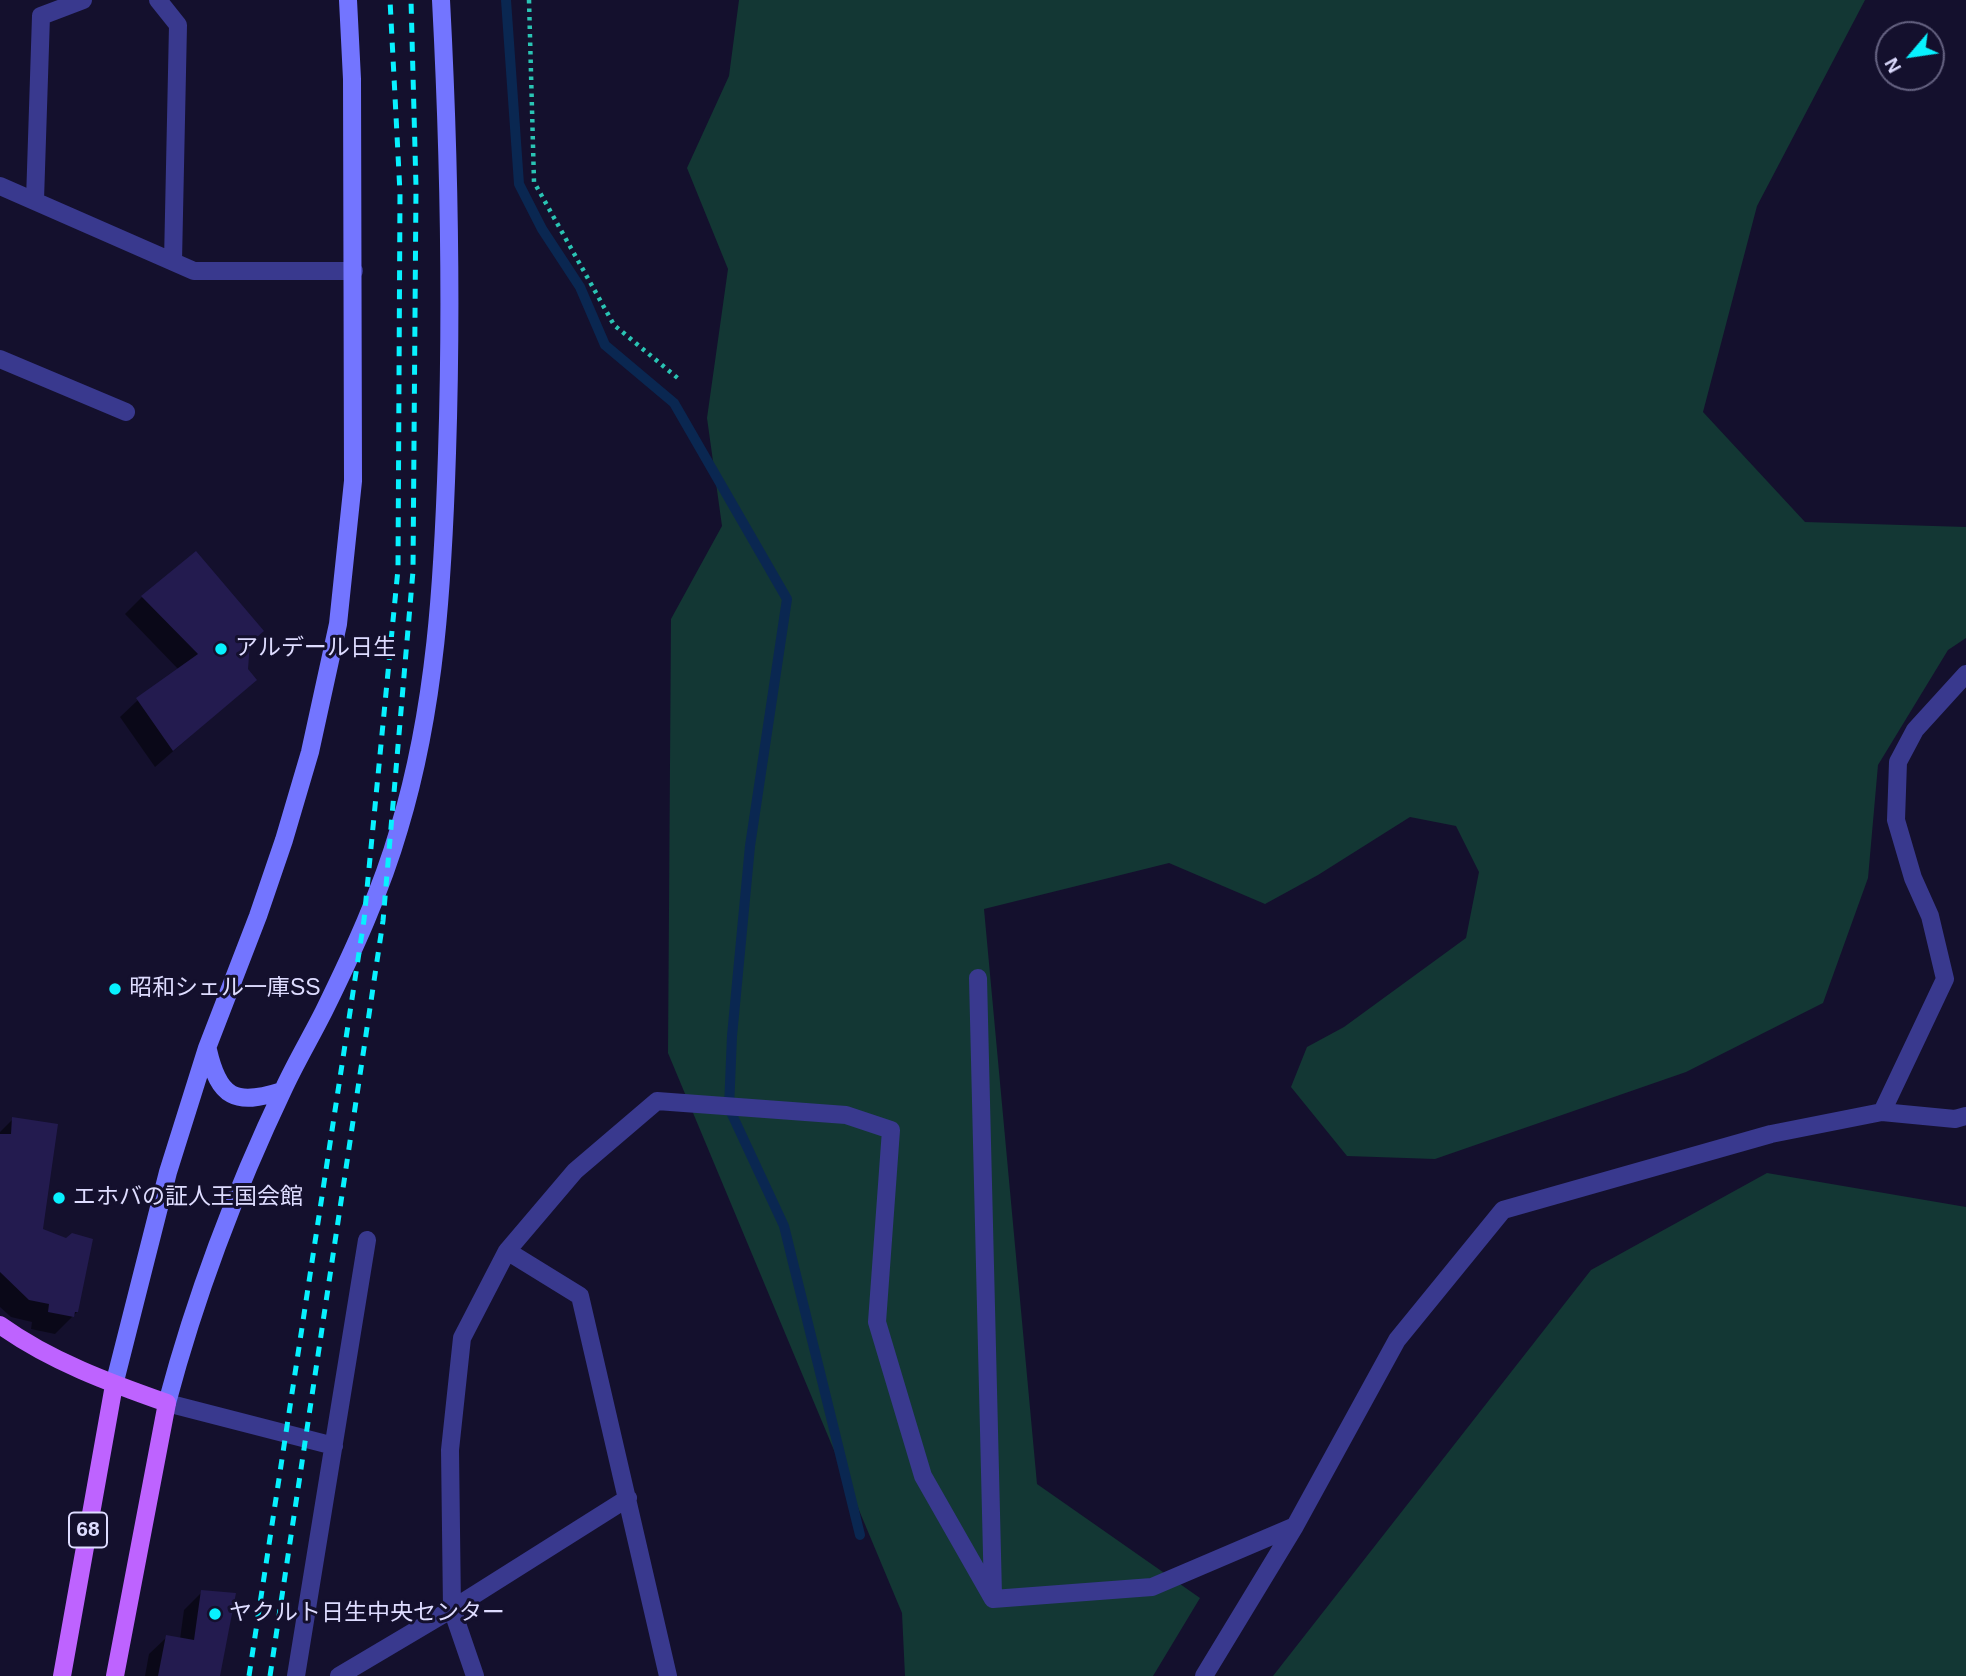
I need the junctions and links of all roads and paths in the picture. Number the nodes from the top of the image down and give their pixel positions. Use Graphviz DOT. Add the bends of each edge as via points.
graph roads {
  1 [pos="83,0"];
  2 [pos="158,0"];
  3 [pos="348,0"];
  4 [pos="441,0"];
  5 [pos="528,0"];
  6 [pos="0,186"];
  7 [pos="35,200"];
  8 [pos="173,261"];
  9 [pos="354,271"];
  10 [pos="0,359"];
  11 [pos="680,380"];
  12 [pos="126,412"];
  13 [pos="1966,674"];
  14 [pos="978,978"];
  15 [pos="207,1048"];
  16 [pos="282,1091"];
  17 [pos="1882,1112"];
  18 [pos="1966,1116"];
  19 [pos="367,1240"];
  20 [pos="506,1251"];
  21 [pos="0,1325"];
  22 [pos="114,1385"];
  23 [pos="167,1403"];
  24 [pos="334,1446"];
  25 [pos="628,1498"];
  26 [pos="1295,1526"];
  27 [pos="993,1599"];
  28 [pos="452,1609"];
  29 [pos="62,1676"];
  30 [pos="115,1676"];
  31 [pos="296,1676"];
  32 [pos="339,1676"];
  33 [pos="475,1676"];
  34 [pos="668,1676"];
  35 [pos="1204,1676"];
  1 -- 7 [label="street" via="41,16"];
  2 -- 8 [label="street" via="178,25"];
  3 -- 9 [label="street"];
  4 -- 16 [label="street" via="450,286 446,486 435,654 400,828 375,900"];
  5 -- 11 [label="path" via="534,181 614,325"];
  6 -- 7 [label="street"];
  7 -- 8 [label="street"];
  8 -- 9 [label="street" via="194,271"];
  9 -- 15 [label="street" via="354,481 338,624 310,752 284,839"];
  10 -- 12 [label="street"];
  13 -- 17 [label="street" via="1915,730 1898,762 1896,820 1930,916 1945,979"];
  14 -- 27 [label="street"];
  15 -- 16 [label="street" via="213,1073 233,1095 261,1098"];
  15 -- 22 [label="street" via="168,1172"];
  16 -- 23 [label="street" via="214,1248"];
  17 -- 18 [label="street" via="1955,1119"];
  17 -- 26 [label="street" via="1771,1134 1503,1210 1397,1340"];
  19 -- 24 [label="street"];
  20 -- 25 [label="street" via="580,1296"];
  20 -- 27 [label="street" via="575,1171 657,1101 846,1115 891,1130 877,1322 923,1476"];
  20 -- 28 [label="street" via="462,1338 450,1450"];
  21 -- 22 [label="main road"];
  22 -- 23 [label="main road"];
  22 -- 29 [label="main road, 68"];
  23 -- 24 [label="street"];
  23 -- 30 [label="main road, 68"];
  24 -- 31 [label="street"];
  25 -- 28 [label="street"];
  25 -- 34 [label="street"];
  26 -- 27 [label="street" via="1152,1587"];
  26 -- 35 [label="street"];
  28 -- 32 [label="street"];
  28 -- 33 [label="street"];
}
